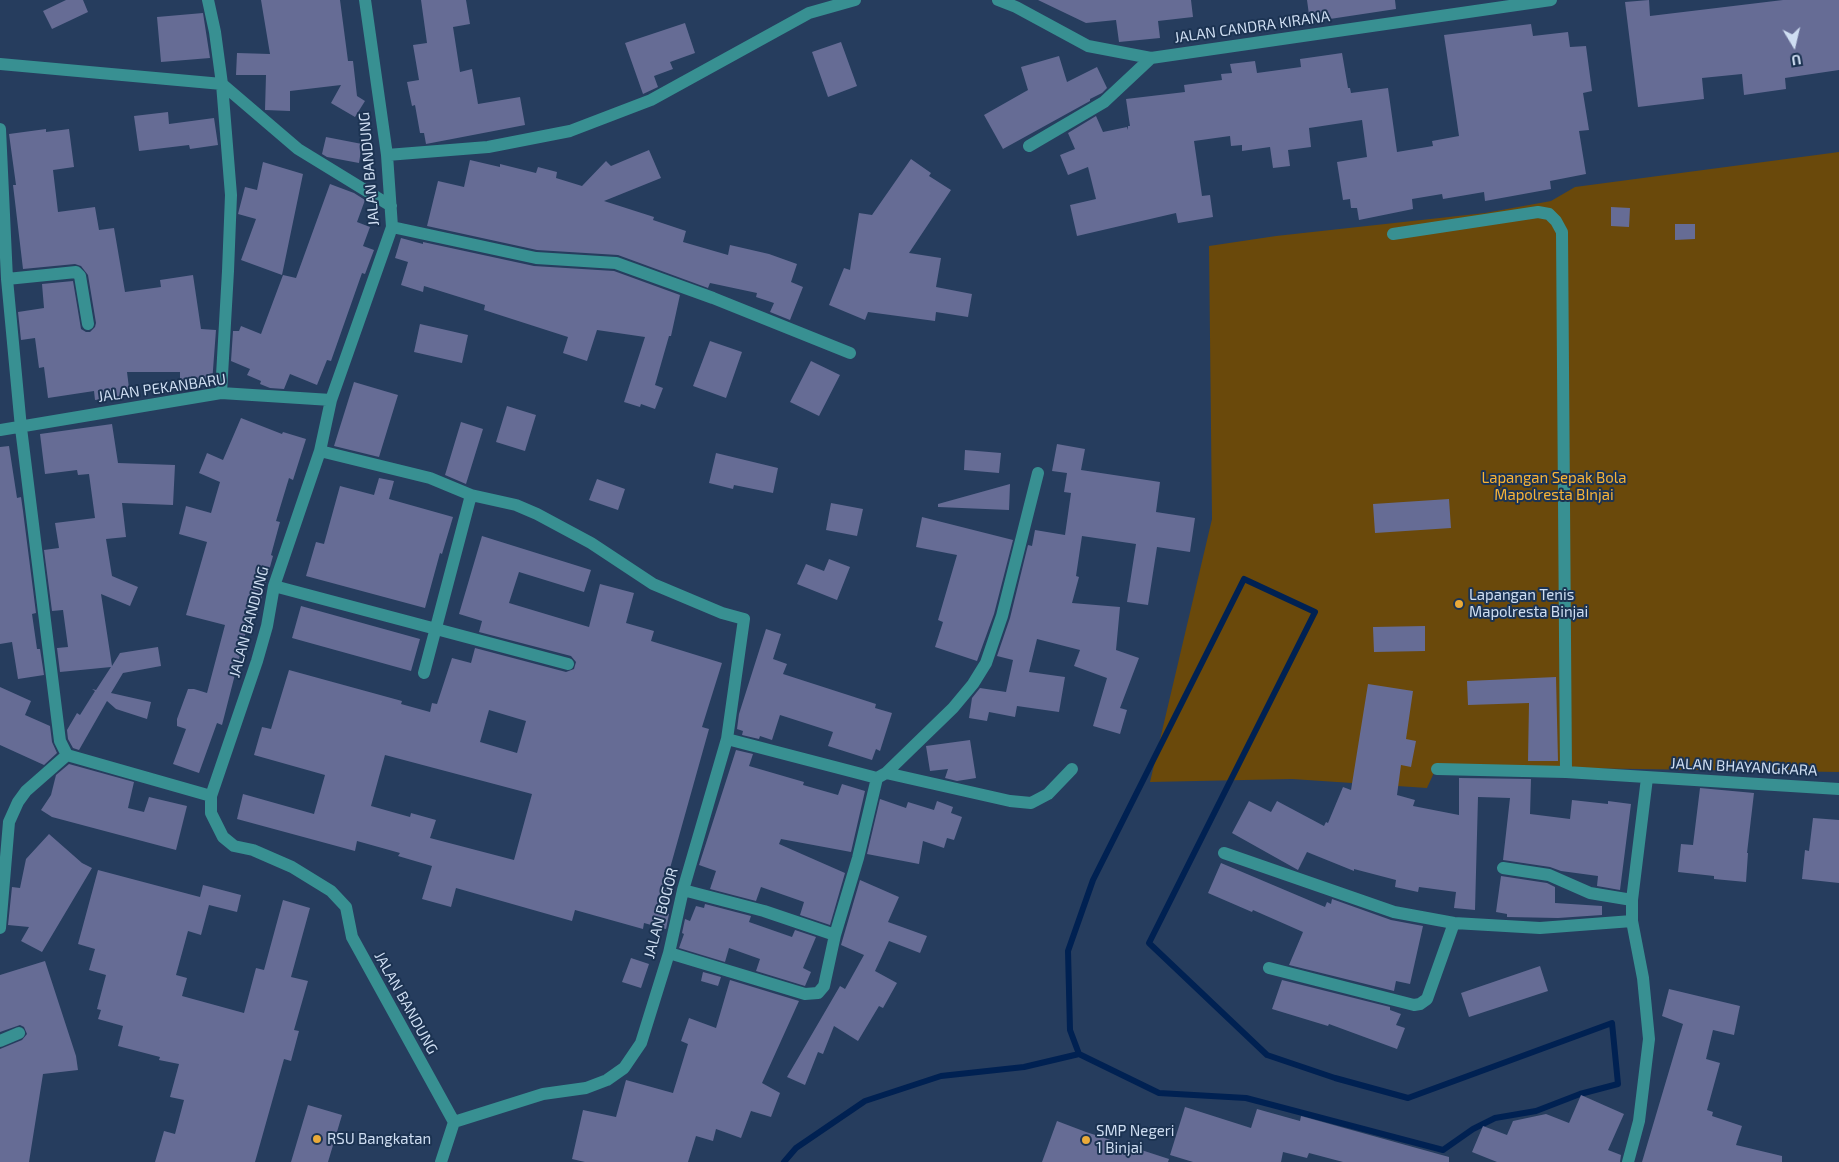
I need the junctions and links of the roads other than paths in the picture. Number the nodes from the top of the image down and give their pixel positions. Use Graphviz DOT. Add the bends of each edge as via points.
graph roads {
  1 [pos="208,0"];
  2 [pos="365,0"];
  3 [pos="855,0"];
  4 [pos="998,0"];
  5 [pos="1550,0"];
  6 [pos="1151,58"];
  7 [pos="0,64"];
  8 [pos="222,84"];
  9 [pos="0,129"];
  10 [pos="1028,146"];
  11 [pos="387,155"];
  12 [pos="391,206"];
  13 [pos="392,227"];
  14 [pos="1394,234"];
  15 [pos="7,279"];
  16 [pos="88,324"];
  17 [pos="850,353"];
  18 [pos="220,393"];
  19 [pos="331,400"];
  20 [pos="21,428"];
  21 [pos="0,430"];
  22 [pos="320,451"];
  23 [pos="1038,473"];
  24 [pos="471,495"];
  25 [pos="274,586"];
  26 [pos="436,629"];
  27 [pos="568,664"];
  28 [pos="424,673"];
  29 [pos="727,739"];
  30 [pos="67,755"];
  31 [pos="1437,768"];
  32 [pos="1072,770"];
  33 [pos="1566,772"];
  34 [pos="882,776"];
  35 [pos="1647,778"];
  36 [pos="1839,789"];
  37 [pos="211,796"];
  38 [pos="1224,853"];
  39 [pos="1503,868"];
  40 [pos="684,890"];
  41 [pos="1632,900"];
  42 [pos="1632,920"];
  43 [pos="1454,923"];
  44 [pos="0,928"];
  45 [pos="835,935"];
  46 [pos="669,953"];
  47 [pos="1269,968"];
  48 [pos="19,1033"];
  49 [pos="0,1041"];
  50 [pos="454,1122"];
  51 [pos="441,1162"];
  52 [pos="1628,1162"];
  1 -- 8 [label="street"];
  2 -- 11 [label="street, JALAN BANDUNG"];
  3 -- 11 [label="street" via="809,13 651,100 570,131 488,147"];
  4 -- 6 [label="street, JALAN CANDRA KIRANA" via="1088,46"];
  5 -- 6 [label="street, JALAN CANDRA KIRANA"];
  6 -- 10 [label="street" via="1104,102"];
  7 -- 8 [label="street"];
  8 -- 12 [label="street" via="298,149"];
  8 -- 18 [label="street" via="231,195"];
  9 -- 15 [label="street"];
  11 -- 12 [label="street, JALAN BANDUNG"];
  12 -- 13 [label="street, JALAN BANDUNG"];
  13 -- 17 [label="street" via="536,258 616,263"];
  13 -- 19 [label="street, JALAN BANDUNG"];
  14 -- 33 [label="street" via="1538,212 1549,214 1562,232"];
  15 -- 16 [label="street" via="76,272 80,276"];
  15 -- 20 [label="street"];
  18 -- 19 [label="street, JALAN PEKANBARU"];
  18 -- 20 [label="street, JALAN PEKANBARU"];
  19 -- 22 [label="street, JALAN BANDUNG"];
  20 -- 21 [label="street, JALAN PEKANBARU"];
  20 -- 30 [label="street" via="60,741"];
  22 -- 24 [label="street" via="430,478"];
  22 -- 25 [label="street, JALAN BANDUNG"];
  23 -- 34 [label="street" via="1002,616 986,663 953,708"];
  24 -- 26 [label="street"];
  24 -- 29 [label="street, JALAN BOGOR" via="516,505 537,514 591,543 653,584 722,613 744,618"];
  25 -- 26 [label="street"];
  25 -- 37 [label="street, JALAN BANDUNG" via="257,661"];
  26 -- 27 [label="street"];
  26 -- 28 [label="street"];
  29 -- 34 [label="street"];
  29 -- 40 [label="street, JALAN BOGOR"];
  30 -- 37 [label="street"];
  30 -- 44 [label="street" via="26,791 9,822"];
  31 -- 33 [label="street, JALAN BHAYANGKARA"];
  32 -- 34 [label="street" via="1048,794 1031,803"];
  33 -- 35 [label="street, JALAN BHAYANGKARA"];
  34 -- 45 [label="street"];
  35 -- 36 [label="street, JALAN BHAYANGKARA"];
  35 -- 41 [label="street"];
  37 -- 50 [label="street, JALAN BANDUNG" via="211,813 223,837 234,846 253,850 292,867 331,891 346,907 352,937"];
  38 -- 43 [label="street" via="1394,912"];
  39 -- 41 [label="street" via="1549,874 1590,893"];
  40 -- 45 [label="street" via="764,911"];
  40 -- 46 [label="street, JALAN BOGOR"];
  41 -- 42 [label="street"];
  42 -- 43 [label="street" via="1540,928"];
  42 -- 52 [label="street" via="1643,978 1649,1039 1639,1121"];
  43 -- 47 [label="street" via="1427,999 1420,1004"];
  45 -- 46 [label="street" via="824,986 815,994 805,994"];
  46 -- 50 [label="street, JALAN BOGOR" via="641,1043 624,1068 608,1080 586,1088 543,1094"];
  48 -- 49 [label="street"];
  50 -- 51 [label="street"];
}
